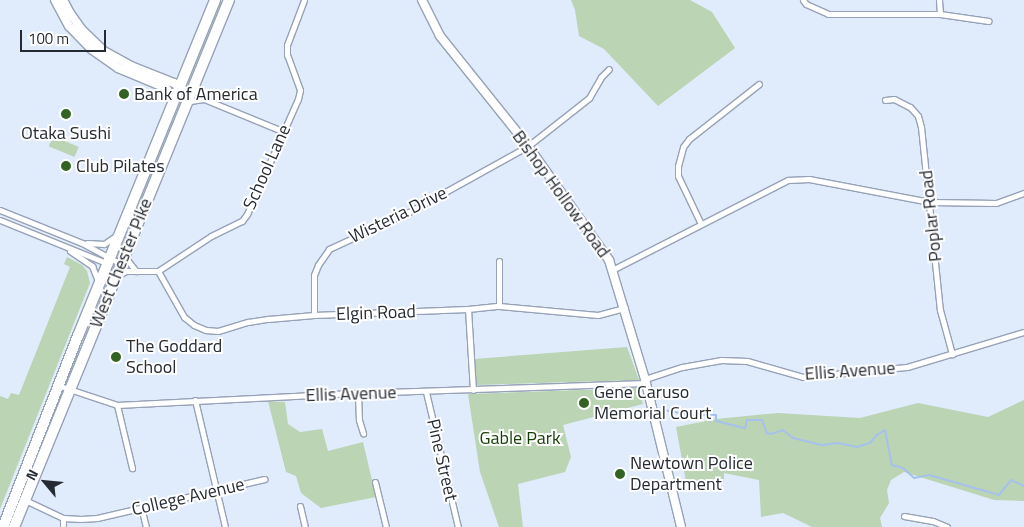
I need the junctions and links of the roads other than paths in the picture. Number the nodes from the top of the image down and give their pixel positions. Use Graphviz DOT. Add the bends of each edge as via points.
graph roads {
  1 [pos="55,0"];
  2 [pos="64,0"];
  3 [pos="215,0"];
  4 [pos="229,0"];
  5 [pos="304,0"];
  6 [pos="422,0"];
  7 [pos="803,0"];
  8 [pos="939,0"];
  9 [pos="940,14"];
  10 [pos="988,21"];
  11 [pos="609,69"];
  12 [pos="195,83"];
  13 [pos="758,84"];
  14 [pos="179,87"];
  15 [pos="188,99"];
  16 [pos="204,99"];
  17 [pos="885,100"];
  18 [pos="173,103"];
  19 [pos="282,131"];
  20 [pos="528,146"];
  21 [pos="1024,193"];
  22 [pos="930,202"];
  23 [pos="0,210"];
  24 [pos="0,220"];
  25 [pos="124,224"];
  26 [pos="701,224"];
  27 [pos="54,242"];
  28 [pos="82,243"];
  29 [pos="109,260"];
  30 [pos="123,260"];
  31 [pos="499,261"];
  32 [pos="612,270"];
  33 [pos="136,271"];
  34 [pos="158,271"];
  35 [pos="116,277"];
  36 [pos="97,290"];
  37 [pos="499,306"];
  38 [pos="625,308"];
  39 [pos="468,309"];
  40 [pos="314,315"];
  41 [pos="1024,332"];
  42 [pos="952,354"];
  43 [pos="646,381"];
  44 [pos="64,387"];
  45 [pos="473,390"];
  46 [pos="426,392"];
  47 [pos="358,393"];
  48 [pos="195,400"];
  49 [pos="117,405"];
  50 [pos="363,433"];
  51 [pos="132,468"];
  52 [pos="265,479"];
  53 [pos="375,482"];
  54 [pos="216,490"];
  55 [pos="25,500"];
  56 [pos="300,506"];
  57 [pos="141,507"];
  58 [pos="904,516"];
  59 [pos="63,518"];
  60 [pos="3,527"];
  61 [pos="14,527"];
  62 [pos="63,527"];
  63 [pos="146,527"];
  64 [pos="226,527"];
  65 [pos="305,527"];
  66 [pos="386,527"];
  67 [pos="458,527"];
  68 [pos="681,527"];
  69 [pos="947,527"];
  1 -- 18 [label="street" via="70,26 91,49 118,68 166,88"];
  2 -- 14 [label="street" via="82,30 104,50"];
  3 -- 14 [label="highway, West Chester Pike"];
  4 -- 12 [label="highway, West Chester Pike"];
  5 -- 19 [label="street, School Lane" via="287,44 287,55 300,90"];
  6 -- 20 [label="street, Bishop Hollow Road" via="446,44"];
  7 -- 9 [label="street" via="828,14"];
  8 -- 9 [label="street"];
  9 -- 10 [label="street"];
  11 -- 20 [label="street, Wisteria Drive" via="589,98"];
  12 -- 15 [label="highway, West Chester Pike"];
  12 -- 16 [label="street"];
  13 -- 26 [label="street" via="683,147 678,176"];
  14 -- 15 [label="street"];
  14 -- 18 [label="highway, West Chester Pike"];
  15 -- 16 [label="street"];
  15 -- 30 [label="highway, West Chester Pike"];
  16 -- 19 [label="street"];
  17 -- 22 [label="street, Poplar Road" via="894,99 910,107 918,116"];
  18 -- 25 [label="highway, West Chester Pike"];
  19 -- 34 [label="street, School Lane" via="242,221 211,236"];
  20 -- 32 [label="street, Bishop Hollow Road" via="609,260"];
  20 -- 40 [label="street, Wisteria Drive" via="409,212 329,250 314,275"];
  21 -- 22 [label="street" via="996,203"];
  22 -- 26 [label="street" via="799,178 783,182"];
  22 -- 42 [label="street, Poplar Road" via="940,310"];
  23 -- 28 [label="street"];
  24 -- 27 [label="street"];
  25 -- 28 [label="street" via="108,243"];
  25 -- 29 [label="highway, West Chester Pike"];
  26 -- 32 [label="street"];
  27 -- 29 [label="street"];
  27 -- 36 [label="street" via="92,266 98,279"];
  28 -- 29 [label="street"];
  29 -- 30 [label="street"];
  29 -- 36 [label="highway, West Chester Pike"];
  30 -- 33 [label="street"];
  30 -- 35 [label="highway, West Chester Pike"];
  31 -- 37 [label="street"];
  32 -- 38 [label="street, Bishop Hollow Road"];
  33 -- 34 [label="street"];
  33 -- 35 [label="street" via="122,272"];
  34 -- 40 [label="street, Elgin Road" via="184,317 206,330 218,331 248,322"];
  35 -- 44 [label="highway, West Chester Pike"];
  36 -- 44 [label="highway, West Chester Pike"];
  37 -- 38 [label="street, Elgin Road" via="598,315"];
  37 -- 39 [label="street, Elgin Road"];
  38 -- 43 [label="street, Bishop Hollow Road"];
  39 -- 40 [label="street, Elgin Road"];
  39 -- 45 [label="street"];
  41 -- 42 [label="street, Ellis Avenue"];
  42 -- 43 [label="street, Ellis Avenue" via="906,367 819,377 788,374 747,361 721,360 682,367"];
  43 -- 45 [label="street, Ellis Avenue"];
  43 -- 68 [label="street, Bishop Hollow Road"];
  44 -- 49 [label="street, Ellis Avenue"];
  44 -- 55 [label="highway, West Chester Pike"];
  44 -- 60 [label="highway, West Chester Pike"];
  45 -- 46 [label="street, Ellis Avenue"];
  46 -- 47 [label="street, Ellis Avenue"];
  46 -- 67 [label="street, Pine Street"];
  47 -- 48 [label="street, Ellis Avenue"];
  47 -- 50 [label="street"];
  48 -- 49 [label="street, Ellis Avenue"];
  48 -- 54 [label="street"];
  49 -- 51 [label="street"];
  52 -- 54 [label="street, College Avenue"];
  53 -- 66 [label="street"];
  54 -- 57 [label="street, College Avenue"];
  54 -- 64 [label="street"];
  55 -- 59 [label="street, College Avenue"];
  55 -- 61 [label="highway, West Chester Pike"];
  56 -- 65 [label="street"];
  57 -- 59 [label="street, College Avenue" via="97,518"];
  57 -- 63 [label="street"];
  58 -- 69 [label="street"];
  59 -- 62 [label="street"];
}
